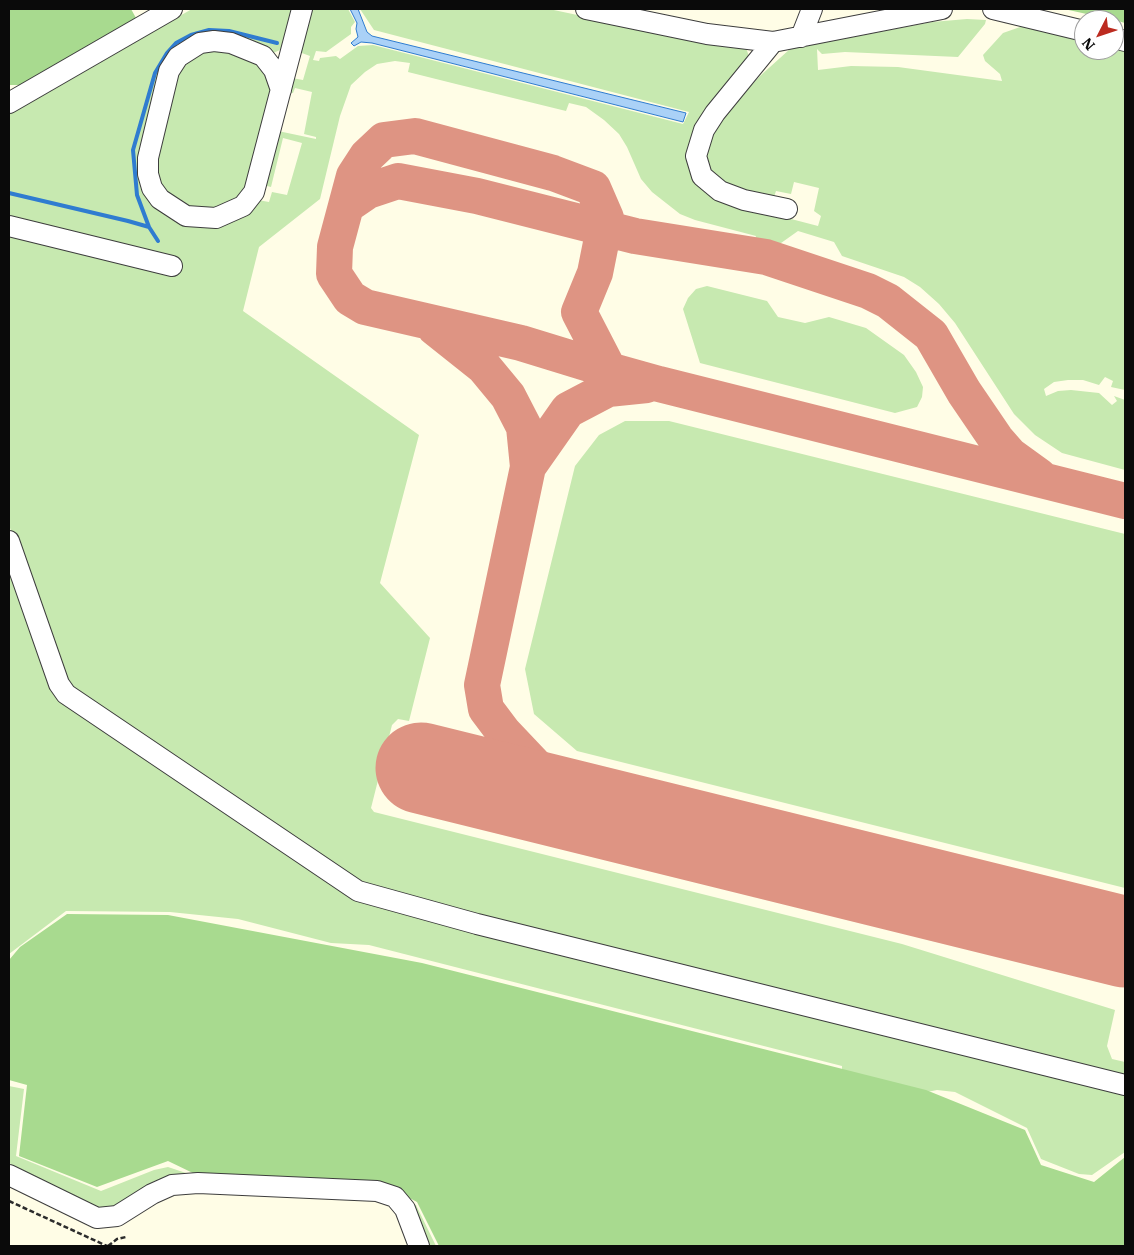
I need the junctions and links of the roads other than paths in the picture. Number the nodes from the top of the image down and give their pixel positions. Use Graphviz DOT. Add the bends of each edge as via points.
graph roads {
  1 [pos="172,9"];
  2 [pos="302,9"];
  3 [pos="586,9"];
  4 [pos="812,9"];
  5 [pos="942,9"];
  6 [pos="993,9"];
  7 [pos="1074,29"];
  8 [pos="801,37"];
  9 [pos="773,42"];
  10 [pos="292,51"];
  11 [pos="263,56"];
  12 [pos="281,90"];
  13 [pos="9,103"];
  14 [pos="787,209"];
  15 [pos="9,226"];
  16 [pos="172,266"];
  17 [pos="9,541"];
  18 [pos="1125,1085"];
  19 [pos="9,1175"];
  20 [pos="419,1246"];
  1 -- 13 [label="lane"];
  2 -- 10 [label="lane"];
  3 -- 9 [label="lane" via="707,34"];
  4 -- 8 [label="lane"];
  5 -- 8 [label="lane"];
  6 -- 7 [label="lane"];
  8 -- 9 [label="lane"];
  9 -- 14 [label="lane" via="715,113 704,130 696,156 702,176 720,191"];
  10 -- 11 [label="lane" via="277,58"];
  10 -- 12 [label="lane"];
  11 -- 12 [label="lane" via="274,70"];
  11 -- 12 [label="lane" via="231,43 214,41 200,43 178,57 169,71 148,158 152,188 160,199 186,216 200,219 216,218 243,206 254,192"];
  15 -- 16 [label="lane"];
  17 -- 18 [label="lane" via="59,684 66,694 358,891 477,924"];
  19 -- 20 [label="lane" via="97,1218 117,1216 172,1185 198,1183 377,1190 395,1198 405,1209"];
}
